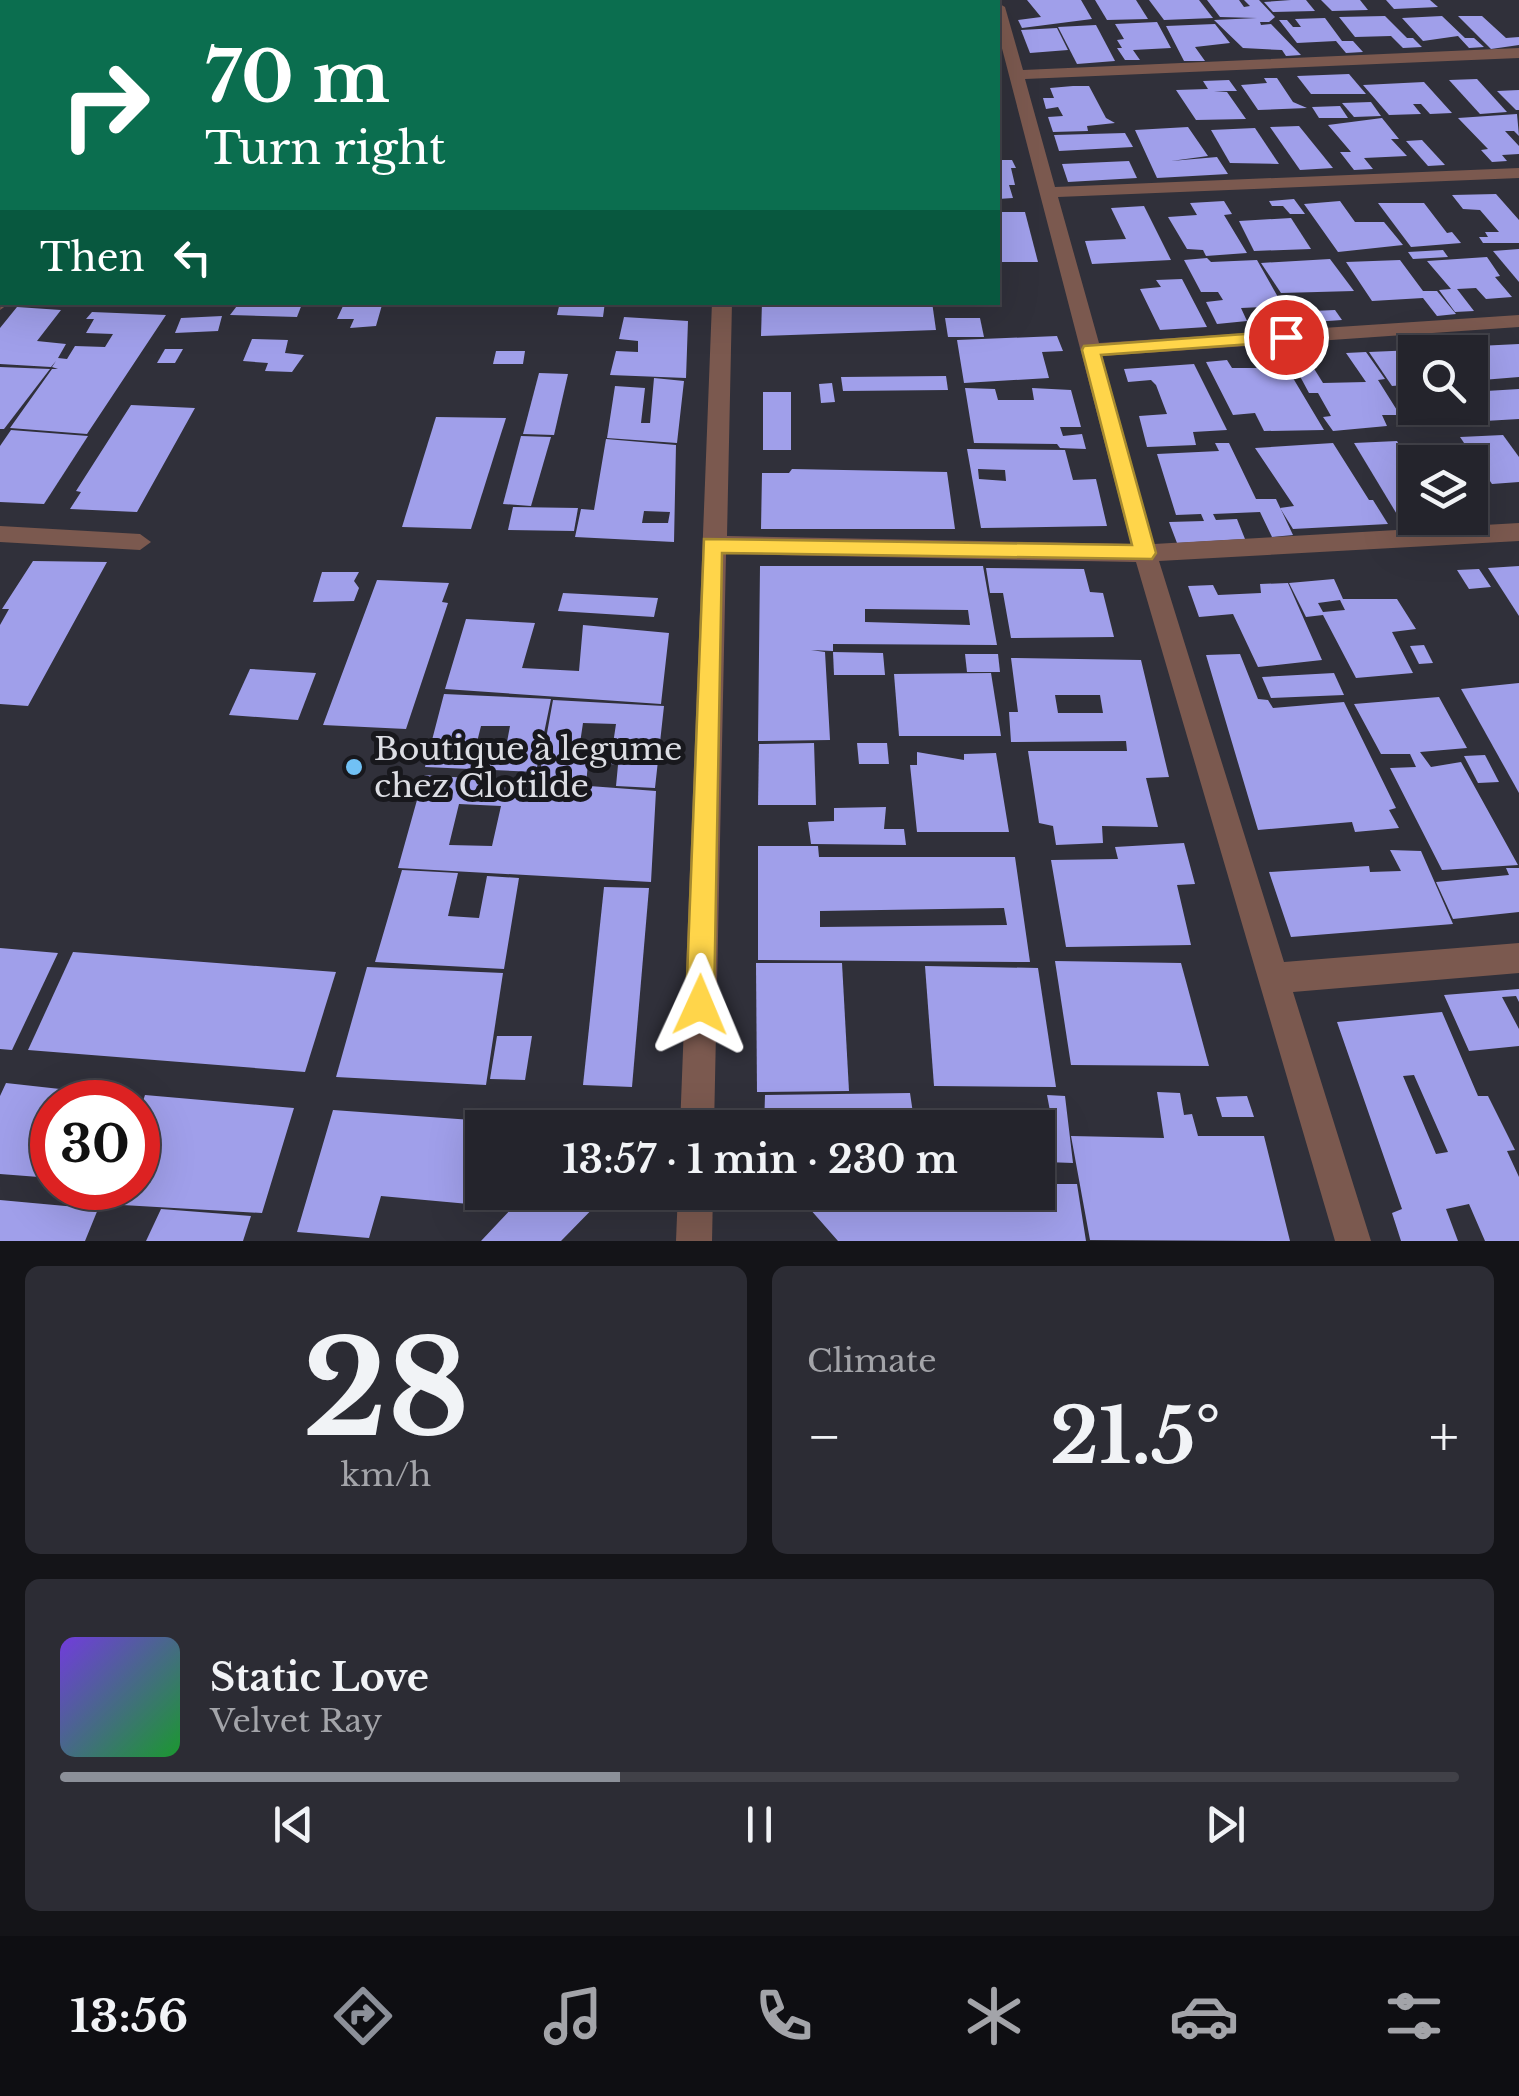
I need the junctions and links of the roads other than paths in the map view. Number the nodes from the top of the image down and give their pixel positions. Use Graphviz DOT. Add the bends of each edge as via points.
graph roads {
  1 [pos="1000,17"];
  2 [pos="1519,53"];
  3 [pos="1016,75"];
  4 [pos="1519,172"];
  5 [pos="1050,192"];
  6 [pos="722,305"];
  7 [pos="1519,321"];
  8 [pos="1091,350"];
  9 [pos="1519,532"];
  10 [pos="0,534"];
  11 [pos="140,542"];
  12 [pos="712,544"];
  13 [pos="1145,553"];
  14 [pos="1519,958"];
  15 [pos="1271,978"];
  16 [pos="697,1110"];
  17 [pos="695,1210"];
  18 [pos="694,1241"];
  19 [pos="1354,1241"];
  1 -- 3 [label="street"];
  2 -- 3 [label="street"];
  3 -- 5 [label="street"];
  4 -- 5 [label="street"];
  5 -- 8 [label="street"];
  6 -- 12 [label="street"];
  7 -- 8 [label="street"];
  8 -- 13 [label="street"];
  9 -- 13 [label="street"];
  10 -- 11 [label="lane"];
  12 -- 13 [label="street"];
  12 -- 16 [label="street"];
  13 -- 15 [label="street"];
  14 -- 15 [label="street"];
  15 -- 19 [label="street"];
  17 -- 18 [label="street"];
}
